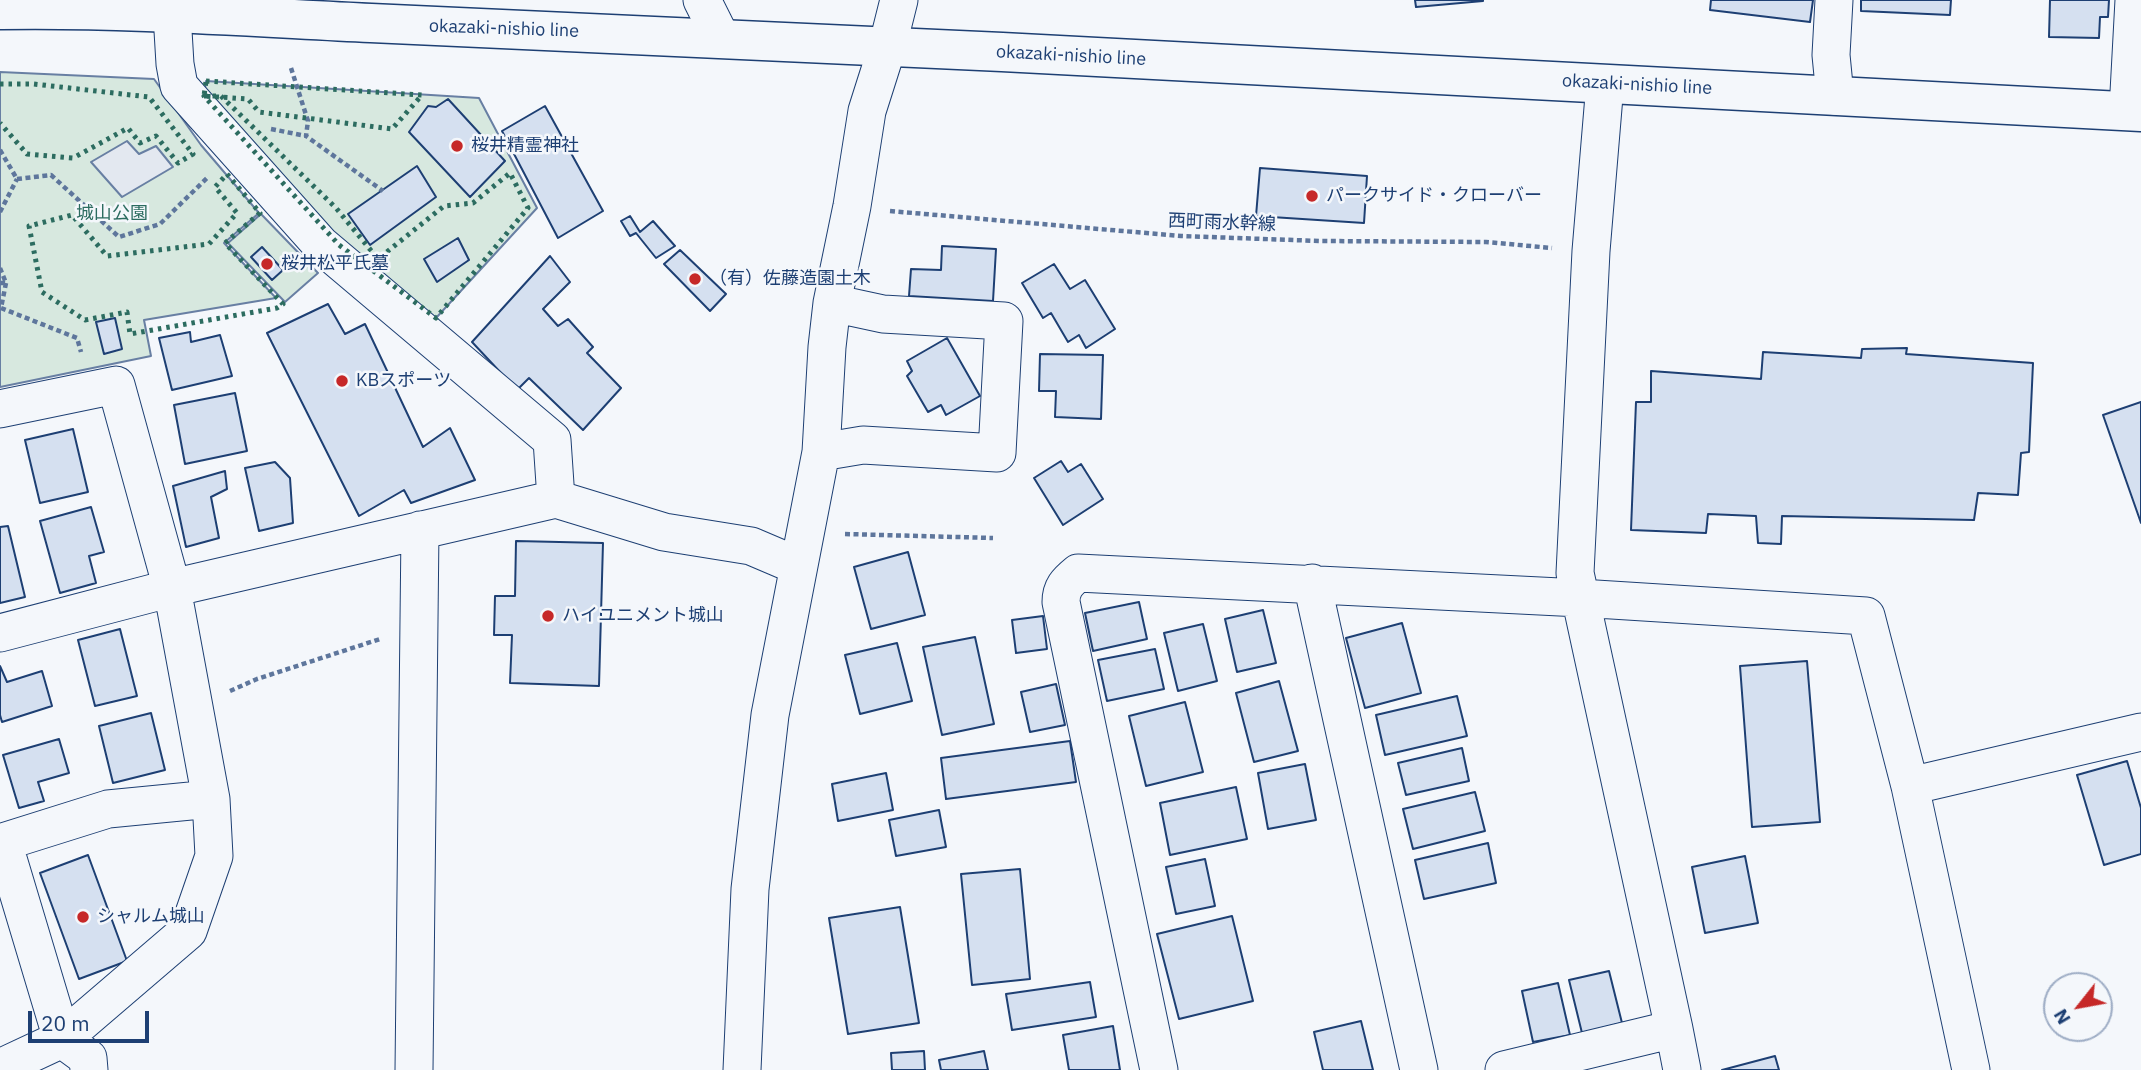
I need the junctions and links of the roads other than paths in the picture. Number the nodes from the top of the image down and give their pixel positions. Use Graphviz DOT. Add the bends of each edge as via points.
graph roads {
  1 [pos="702,0"];
  2 [pos="899,0"];
  3 [pos="1834,0"];
  4 [pos="2134,0"];
  5 [pos="23,6"];
  6 [pos="172,14"];
  7 [pos="721,38"];
  8 [pos="887,48"];
  9 [pos="1605,84"];
  10 [pos="1835,96"];
  11 [pos="2135,111"];
  12 [pos="832,303"];
  13 [pos="0,409"];
  14 [pos="821,452"];
  15 [pos="556,499"];
  16 [pos="420,530"];
  17 [pos="798,566"];
  18 [pos="1312,583"];
  19 [pos="172,588"];
  20 [pos="1580,598"];
  21 [pos="0,633"];
  22 [pos="2141,732"];
  23 [pos="1910,786"];
  24 [pos="211,799"];
  25 [pos="1,842"];
  26 [pos="1674,1029"];
  27 [pos="62,1039"];
  28 [pos="0,1068"];
  29 [pos="89,1070"];
  30 [pos="414,1070"];
  31 [pos="742,1070"];
  32 [pos="1159,1070"];
  33 [pos="1419,1070"];
  34 [pos="1504,1070"];
  35 [pos="1682,1070"];
  36 [pos="1971,1070"];
  1 -- 7 [label="street"];
  2 -- 8 [label="street"];
  3 -- 10 [label="street" via="1831,55"];
  4 -- 11 [label="street"];
  5 -- 6 [label="main road, okazaki-nishio line"];
  6 -- 7 [label="main road, okazaki-nishio line"];
  6 -- 15 [label="street" via="179,86 321,245 552,440"];
  7 -- 8 [label="main road, okazaki-nishio line"];
  8 -- 9 [label="main road, okazaki-nishio line"];
  8 -- 12 [label="street" via="867,111"];
  9 -- 10 [label="main road, okazaki-nishio line"];
  9 -- 20 [label="street" via="1591,251 1575,573"];
  10 -- 11 [label="main road, okazaki-nishio line"];
  12 -- 14 [label="street"];
  12 -- 14 [label="street" via="883,314 1004,321 997,453 863,445"];
  13 -- 19 [label="street" via="116,385"];
  14 -- 17 [label="street"];
  15 -- 16 [label="street"];
  15 -- 17 [label="street" via="664,532 751,546"];
  16 -- 19 [label="street"];
  16 -- 30 [label="street"];
  17 -- 31 [label="street" via="770,715 750,889"];
  18 -- 20 [label="street"];
  18 -- 32 [label="street" via="1077,573 1061,592"];
  18 -- 33 [label="street"];
  19 -- 21 [label="street"];
  19 -- 24 [label="street"];
  20 -- 23 [label="street" via="1866,616"];
  20 -- 26 [label="street"];
  22 -- 23 [label="street"];
  23 -- 36 [label="street"];
  24 -- 25 [label="street" via="108,809"];
  24 -- 27 [label="street" via="214,856 188,931"];
  25 -- 27 [label="street"];
  26 -- 34 [label="street"];
  26 -- 35 [label="street"];
  27 -- 28 [label="street"];
  27 -- 29 [label="street" via="88,1058"];
}
